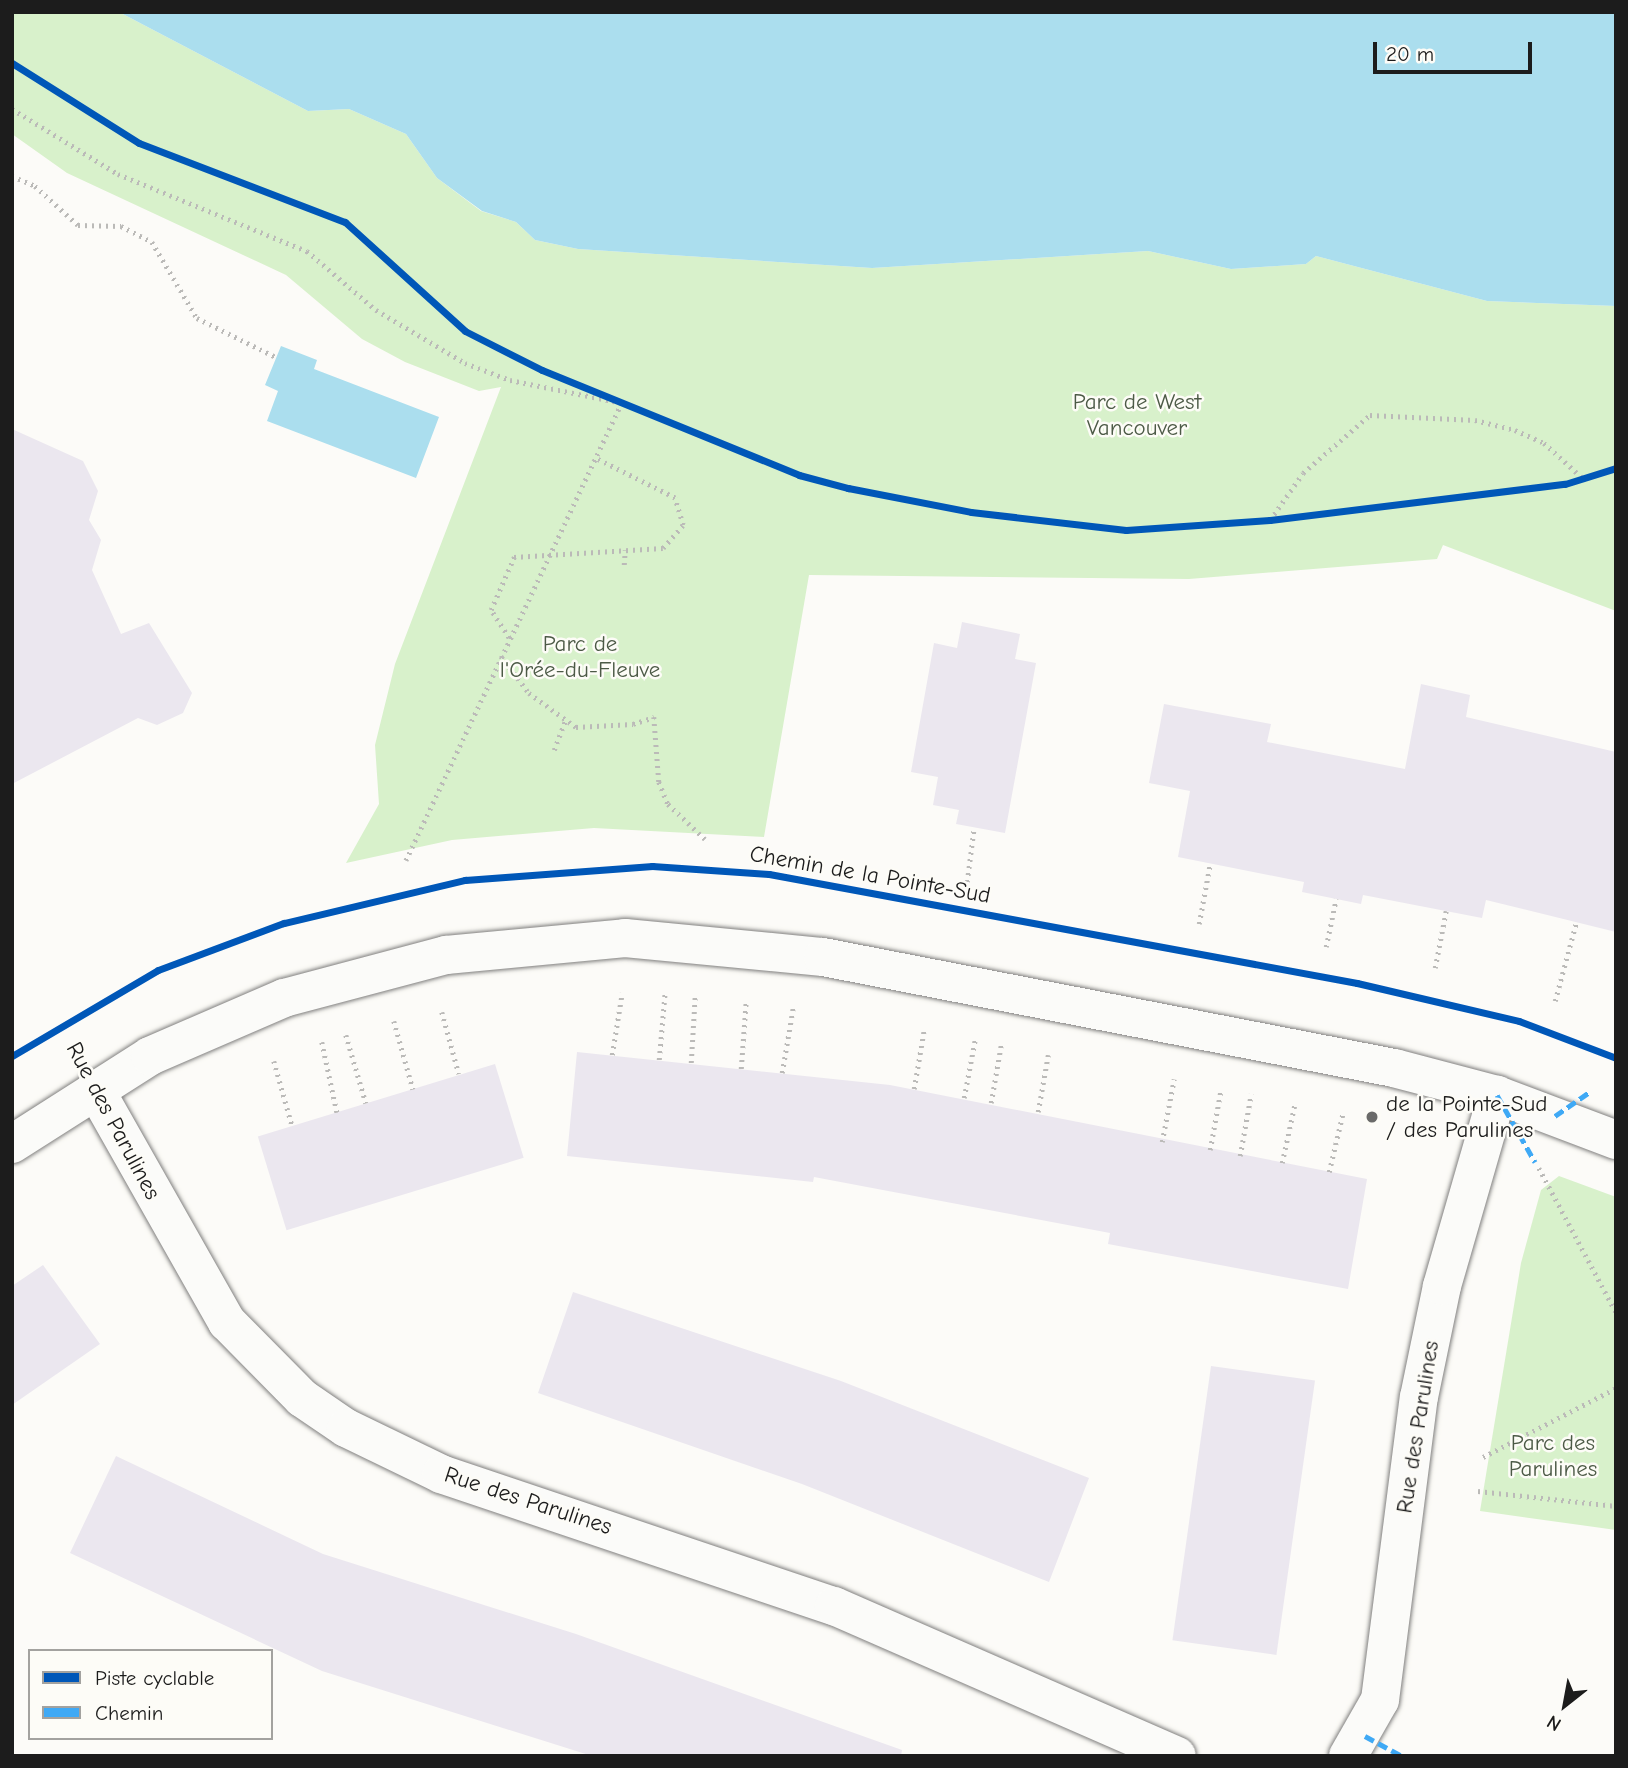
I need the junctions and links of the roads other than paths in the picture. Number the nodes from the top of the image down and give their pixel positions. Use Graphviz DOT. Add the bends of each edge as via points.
graph roads {
  1 [pos="95,1089"];
  2 [pos="1497,1095"];
  3 [pos="1616,1140"];
  4 [pos="12,1144"];
  5 [pos="1177,1756"];
  6 [pos="1348,1756"];
  1 -- 2 [label="street" via="193,1035 340,981 521,944 625,938 754,946 981,985 1394,1068"];
  1 -- 4 [label="street"];
  1 -- 5 [label="street, Rue des Parulines" via="227,1322 302,1398 346,1428 441,1474 834,1606"];
  2 -- 3 [label="street"];
  2 -- 6 [label="street, Rue des Parulines" via="1442,1286 1422,1384 1380,1700"];
}
